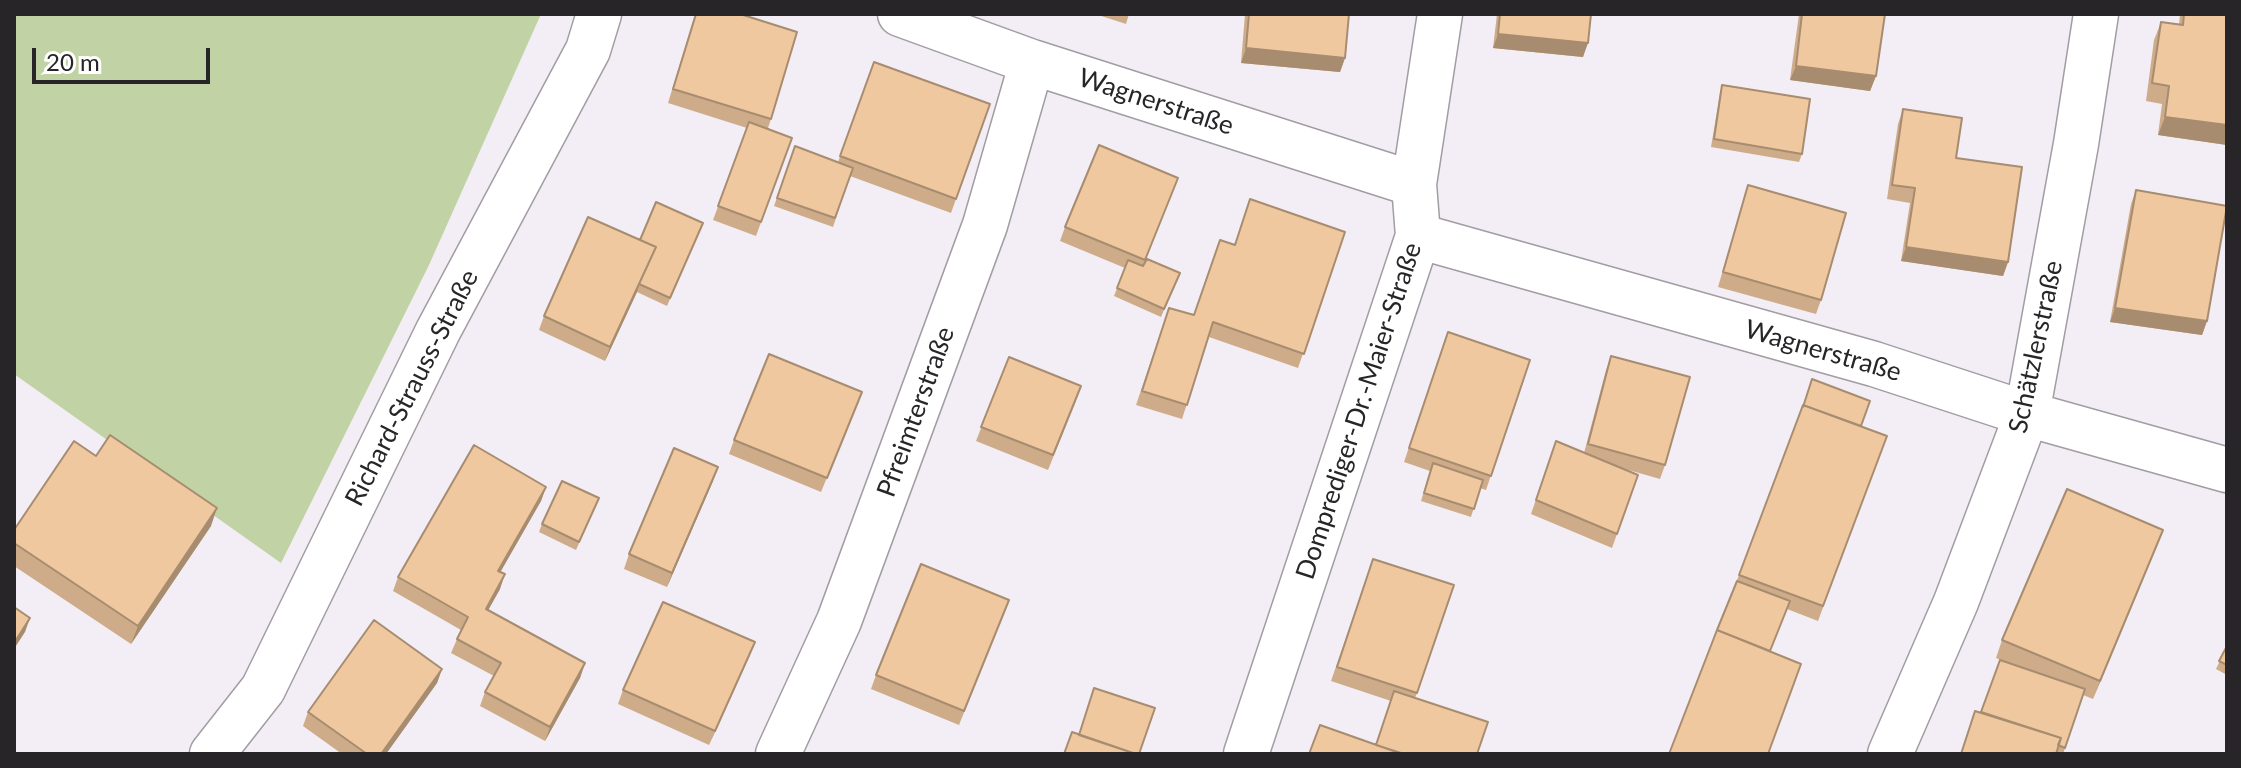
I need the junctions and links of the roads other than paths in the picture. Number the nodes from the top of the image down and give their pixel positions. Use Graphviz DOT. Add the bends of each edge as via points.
graph roads {
  1 [pos="599,14"];
  2 [pos="900,14"];
  3 [pos="1440,14"];
  4 [pos="2096,14"];
  5 [pos="1032,62"];
  6 [pos="1414,184"];
  7 [pos="1418,236"];
  8 [pos="2027,414"];
  9 [pos="2227,470"];
  10 [pos="212,754"];
  11 [pos="778,754"];
  12 [pos="1246,754"];
  13 [pos="1890,754"];
  1 -- 10 [label="street, Richard-Strauss-Straße" via="588,50 438,331 263,689"];
  2 -- 5 [label="street, Wagnerstraße"];
  3 -- 6 [label="street, Domprediger-Dr.-Maier-Straße"];
  4 -- 8 [label="street, Schätzlerstraße"];
  5 -- 6 [label="street, Wagnerstraße"];
  5 -- 11 [label="street, Pfreimterstraße" via="985,225 839,621"];
  6 -- 7 [label="street, Domprediger-Dr.-Maier-Straße"];
  7 -- 8 [label="street, Wagnerstraße" via="1874,364"];
  7 -- 12 [label="street, Domprediger-Dr.-Maier-Straße"];
  8 -- 9 [label="street, Wagnerstraße"];
  8 -- 13 [label="street, Schätzlerstraße" via="1956,602"];
}
